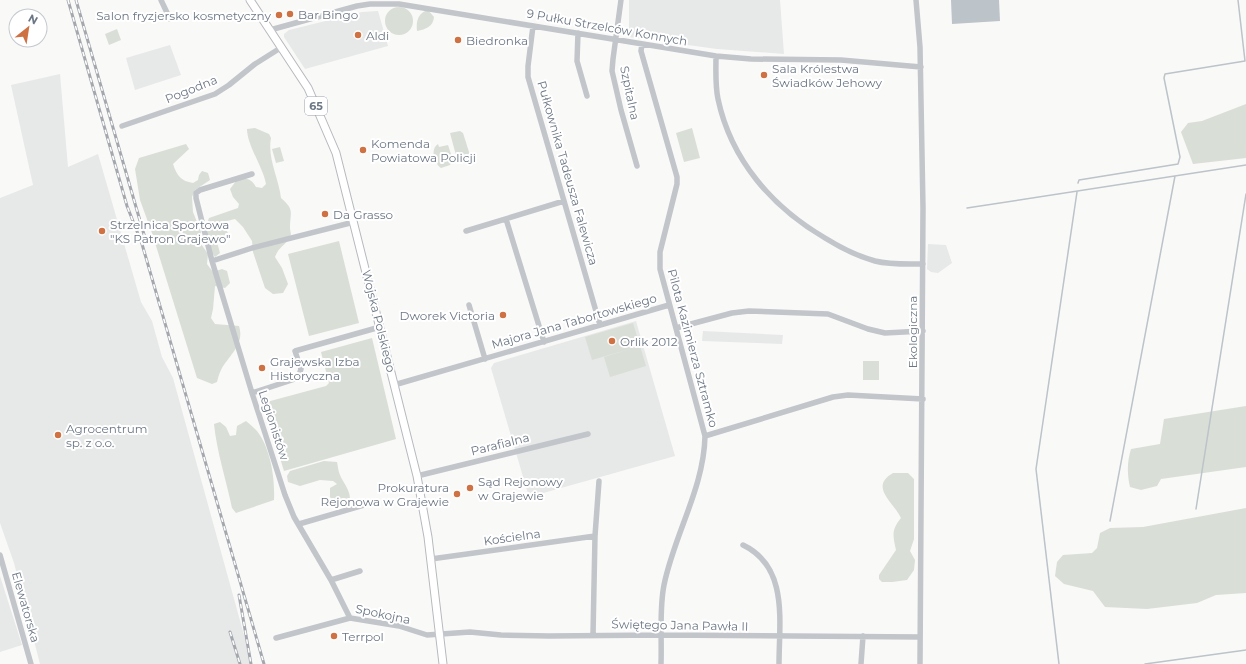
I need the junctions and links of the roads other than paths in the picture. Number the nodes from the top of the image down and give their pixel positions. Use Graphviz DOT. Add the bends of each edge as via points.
graph roads {
  1 [pos="162,0"];
  2 [pos="250,0"];
  3 [pos="621,0"];
  4 [pos="916,0"];
  5 [pos="371,2"];
  6 [pos="170,19"];
  7 [pos="533,26"];
  8 [pos="270,30"];
  9 [pos="578,33"];
  10 [pos="616,40"];
  11 [pos="642,44"];
  12 [pos="282,47"];
  13 [pos="716,56"];
  14 [pos="921,67"];
  15 [pos="587,96"];
  16 [pos="122,126"];
  17 [pos="637,166"];
  18 [pos="252,174"];
  19 [pos="564,201"];
  20 [pos="506,219"];
  21 [pos="354,222"];
  22 [pos="466,231"];
  23 [pos="212,261"];
  24 [pos="923,264"];
  25 [pos="469,305"];
  26 [pos="669,305"];
  27 [pos="600,325"];
  28 [pos="380,327"];
  29 [pos="676,328"];
  30 [pos="923,331"];
  31 [pos="544,342"];
  32 [pos="484,359"];
  33 [pos="394,385"];
  34 [pos="252,393"];
  35 [pos="923,399"];
  36 [pos="588,434"];
  37 [pos="705,436"];
  38 [pos="417,476"];
  39 [pos="599,481"];
  40 [pos="371,503"];
  41 [pos="299,524"];
  42 [pos="595,536"];
  43 [pos="743,545"];
  44 [pos="0,555"];
  45 [pos="431,559"];
  46 [pos="360,571"];
  47 [pos="331,580"];
  48 [pos="350,618"];
  49 [pos="440,635"];
  50 [pos="593,635"];
  51 [pos="661,635"];
  52 [pos="780,636"];
  53 [pos="863,636"];
  54 [pos="920,637"];
  55 [pos="276,638"];
  56 [pos="31,664"];
  57 [pos="444,664"];
  58 [pos="661,664"];
  59 [pos="779,664"];
  60 [pos="861,664"];
  61 [pos="920,664"];
  1 -- 6 [label="street"];
  2 -- 8 [label="main road, Wojska Polskiego / 65"];
  3 -- 10 [label="street, Szpitalna"];
  4 -- 14 [label="street, Ekologiczna"];
  5 -- 7 [label="street, 9 Pułku Strzelców Konnych" via="417,6"];
  5 -- 8 [label="street, 9 Pułku Strzelców Konnych"];
  7 -- 9 [label="street, 9 Pułku Strzelców Konnych"];
  7 -- 19 [label="street, Pułkownika Tadeusza Falewicza" via="528,77"];
  8 -- 12 [label="main road, Wojska Polskiego / 65"];
  9 -- 10 [label="street, 9 Pułku Strzelców Konnych"];
  9 -- 15 [label="street" via="577,61"];
  10 -- 11 [label="street, 9 Pułku Strzelców Konnych"];
  10 -- 17 [label="street, Szpitalna" via="612,71"];
  11 -- 13 [label="street, 9 Pułku Strzelców Konnych"];
  11 -- 26 [label="street, Pilota Kazimierza Sztramko" via="641,51 677,184 659,258"];
  12 -- 16 [label="street, Pogodna" via="254,64 215,94"];
  12 -- 21 [label="main road, Wojska Polskiego / 65" via="308,88 325,125 336,153"];
  13 -- 14 [label="street, 9 Pułku Strzelców Konnych" via="739,59 842,60"];
  13 -- 24 [label="street" via="718,100 733,142 741,159 772,198 807,227 857,255 895,264"];
  14 -- 24 [label="street, Ekologiczna"];
  18 -- 23 [label="street, Legionistów" via="196,193"];
  19 -- 20 [label="street"];
  19 -- 27 [label="street, Pułkownika Tadeusza Falewicza"];
  20 -- 22 [label="street"];
  20 -- 31 [label="street"];
  21 -- 23 [label="street"];
  21 -- 28 [label="main road, Wojska Polskiego / 65"];
  23 -- 34 [label="street, Legionistów"];
  24 -- 30 [label="street, Ekologiczna"];
  25 -- 32 [label="street, Majora Jana Tabortowskiego"];
  26 -- 27 [label="street, Majora Jana Tabortowskiego"];
  26 -- 29 [label="street, Pilota Kazimierza Sztramko"];
  27 -- 31 [label="street, Majora Jana Tabortowskiego"];
  28 -- 33 [label="main road, Wojska Polskiego / 65"];
  28 -- 34 [label="street" via="295,351 300,369 298,378"];
  29 -- 30 [label="street" via="749,311 828,314 885,333"];
  29 -- 37 [label="street, Pilota Kazimierza Sztramko"];
  30 -- 35 [label="street, Ekologiczna"];
  31 -- 32 [label="street, Majora Jana Tabortowskiego"];
  32 -- 33 [label="street, Majora Jana Tabortowskiego"];
  33 -- 38 [label="main road, Wojska Polskiego / 65"];
  34 -- 41 [label="street, Legionistów" via="285,495"];
  35 -- 37 [label="street" via="848,395 833,397"];
  35 -- 54 [label="street, Ekologiczna"];
  36 -- 38 [label="street, Parafialna"];
  37 -- 51 [label="street, Pilota Kazimierza Sztramko" via="700,474 664,585"];
  38 -- 45 [label="main road, Wojska Polskiego / 65"];
  39 -- 42 [label="street"];
  40 -- 41 [label="street"];
  41 -- 47 [label="street, Legionistów"];
  42 -- 45 [label="street, Kościelna"];
  42 -- 50 [label="street"];
  43 -- 52 [label="street" via="760,557 776,581"];
  44 -- 56 [label="street, Elewatorska"];
  45 -- 49 [label="main road, Wojska Polskiego / 65"];
  46 -- 47 [label="street"];
  47 -- 48 [label="street, Legionistów"];
  48 -- 49 [label="street, Spokojna" via="396,626 421,634"];
  48 -- 55 [label="street, Spokojna"];
  49 -- 50 [label="street, Świętego Jana Pawła II" via="470,632 501,635"];
  49 -- 57 [label="main road, Wojska Polskiego / 65"];
  50 -- 51 [label="street, Świętego Jana Pawła II"];
  51 -- 52 [label="street, Świętego Jana Pawła II"];
  51 -- 58 [label="street, Pilota Kazimierza Sztramko"];
  52 -- 53 [label="street, Świętego Jana Pawła II"];
  52 -- 59 [label="street"];
  53 -- 54 [label="street, Świętego Jana Pawła II"];
  53 -- 60 [label="street"];
  54 -- 61 [label="street, Ekologiczna"];
}
